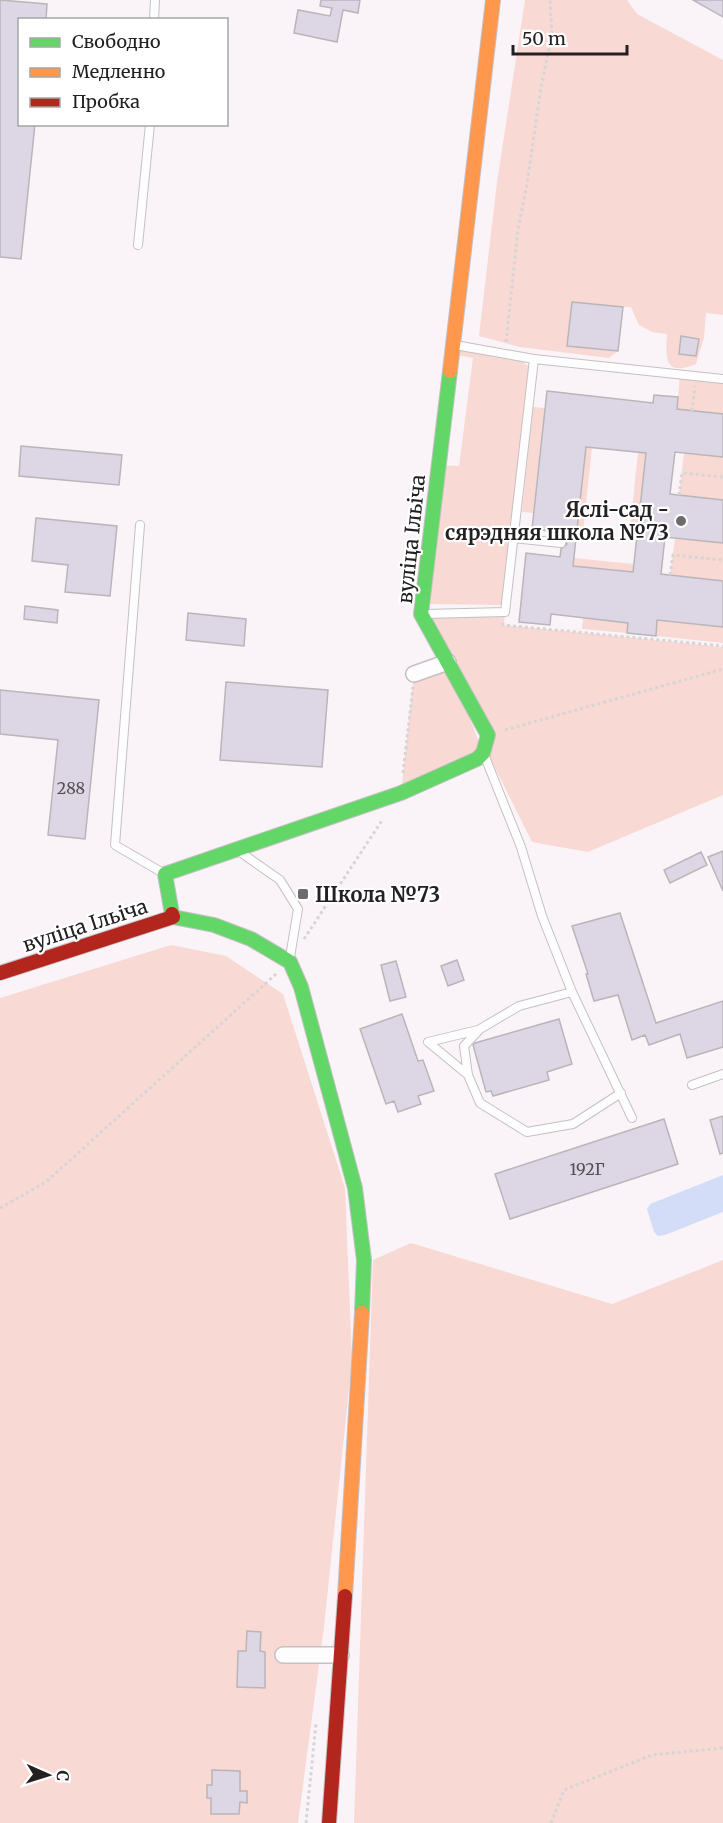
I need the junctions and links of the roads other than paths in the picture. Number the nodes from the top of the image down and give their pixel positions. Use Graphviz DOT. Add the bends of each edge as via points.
graph roads {
  1 [pos="155,0"];
  2 [pos="493,0"];
  3 [pos="154,18"];
  4 [pos="150,126"];
  5 [pos="138,245"];
  6 [pos="452,345"];
  7 [pos="534,359"];
  8 [pos="723,379"];
  9 [pos="140,525"];
  10 [pos="513,538"];
  11 [pos="561,543"];
  12 [pos="421,614"];
  13 [pos="448,662"];
  14 [pos="414,674"];
  15 [pos="483,753"];
  16 [pos="237,850"];
  17 [pos="165,874"];
  18 [pos="173,917"];
  19 [pos="290,962"];
  20 [pos="0,973"];
  21 [pos="572,992"];
  22 [pos="480,1029"];
  23 [pos="723,1074"];
  24 [pos="468,1075"];
  25 [pos="692,1085"];
  26 [pos="621,1093"];
  27 [pos="632,1118"];
  28 [pos="283,1655"];
  29 [pos="341,1655"];
  30 [pos="329,1823"];
  1 -- 3 [label="lane"];
  2 -- 6 [label="street, вуліца Ільіча"];
  4 -- 5 [label="lane"];
  6 -- 7 [label="lane"];
  6 -- 12 [label="street, вуліца Ільіча"];
  7 -- 8 [label="lane"];
  7 -- 10 [label="lane"];
  9 -- 17 [label="lane" via="115,845"];
  10 -- 11 [label="lane"];
  10 -- 12 [label="lane" via="505,612"];
  12 -- 13 [label="street, вуліца Ільіча"];
  13 -- 14 [label="street"];
  13 -- 15 [label="street, вуліца Ільіча" via="488,735"];
  15 -- 16 [label="street, вуліца Ільіча" via="400,793"];
  15 -- 21 [label="lane"];
  16 -- 17 [label="street, вуліца Ільіча"];
  16 -- 19 [label="lane" via="280,880 298,909"];
  17 -- 18 [label="street, вуліца Ільіча"];
  18 -- 19 [label="street" via="214,925 251,939"];
  18 -- 20 [label="street, вуліца Ільіча"];
  19 -- 29 [label="street" via="301,987 355,1188 364,1260"];
  21 -- 22 [label="lane" via="519,1006"];
  21 -- 26 [label="lane"];
  22 -- 24 [label="lane" via="464,1046"];
  22 -- 24 [label="lane" via="428,1042"];
  23 -- 25 [label="lane"];
  24 -- 26 [label="lane" via="480,1103 527,1132 573,1124"];
  26 -- 27 [label="lane"];
  28 -- 29 [label="street"];
  29 -- 30 [label="street"];
}
